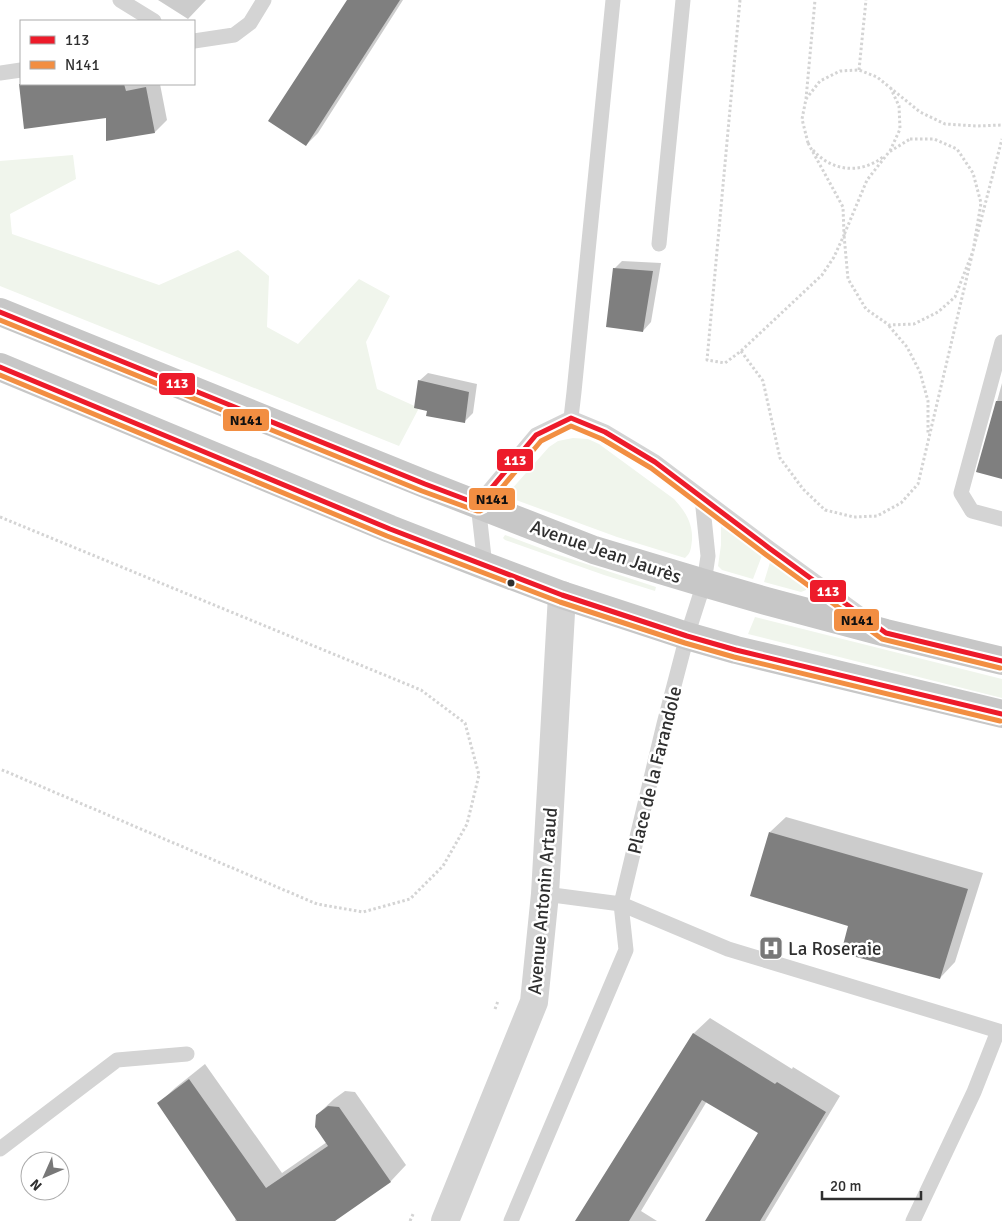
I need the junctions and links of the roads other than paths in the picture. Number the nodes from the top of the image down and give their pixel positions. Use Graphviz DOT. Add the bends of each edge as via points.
graph roads {
  1 [pos="120,0"];
  2 [pos="264,0"];
  3 [pos="613,0"];
  4 [pos="683,0"];
  5 [pos="152,20"];
  6 [pos="195,42"];
  7 [pos="20,70"];
  8 [pos="0,73"];
  9 [pos="659,244"];
  10 [pos="0,312"];
  11 [pos="1002,342"];
  12 [pos="0,367"];
  13 [pos="571,418"];
  14 [pos="702,498"];
  15 [pos="478,504"];
  16 [pos="1002,518"];
  17 [pos="485,566"];
  18 [pos="704,583"];
  19 [pos="562,594"];
  20 [pos="886,633"];
  21 [pos="687,636"];
  22 [pos="1002,661"];
  23 [pos="1002,714"];
  24 [pos="545,894"];
  25 [pos="621,904"];
  26 [pos="1000,1031"];
  27 [pos="187,1054"];
  28 [pos="0,1149"];
  29 [pos="445,1221"];
  30 [pos="511,1221"];
  31 [pos="912,1221"];
  1 -- 5 [label="lane"];
  2 -- 6 [label="lane" via="250,23 234,35"];
  3 -- 13 [label="lane"];
  4 -- 9 [label="lane"];
  7 -- 8 [label="lane"];
  10 -- 15 [label="main road, Avenue Jean Jaurès"];
  11 -- 16 [label="lane" via="961,493 972,511"];
  12 -- 17 [label="main road"];
  13 -- 14 [label="lane" via="605,432 647,457"];
  13 -- 15 [label="lane" via="536,435"];
  14 -- 18 [label="lane, Place de la Farandole" via="708,556"];
  14 -- 20 [label="lane"];
  15 -- 17 [label="lane"];
  15 -- 18 [label="main road, Avenue Jean Jaurès" via="594,550"];
  17 -- 19 [label="main road"];
  18 -- 20 [label="main road, Avenue Jean Jaurès"];
  18 -- 21 [label="lane, Place de la Farandole"];
  19 -- 21 [label="main road"];
  19 -- 24 [label="street, Avenue Antonin Artaud"];
  20 -- 22 [label="main road, Avenue Jean Jaurès"];
  21 -- 23 [label="main road"];
  21 -- 25 [label="lane, Place de la Farandole"];
  24 -- 25 [label="lane"];
  24 -- 29 [label="street, Avenue Antonin Artaud" via="534,1002"];
  25 -- 26 [label="lane" via="728,949"];
  25 -- 30 [label="lane, Place de la Farandole" via="626,950"];
  26 -- 31 [label="lane"];
  27 -- 28 [label="lane" via="117,1060"];
}
